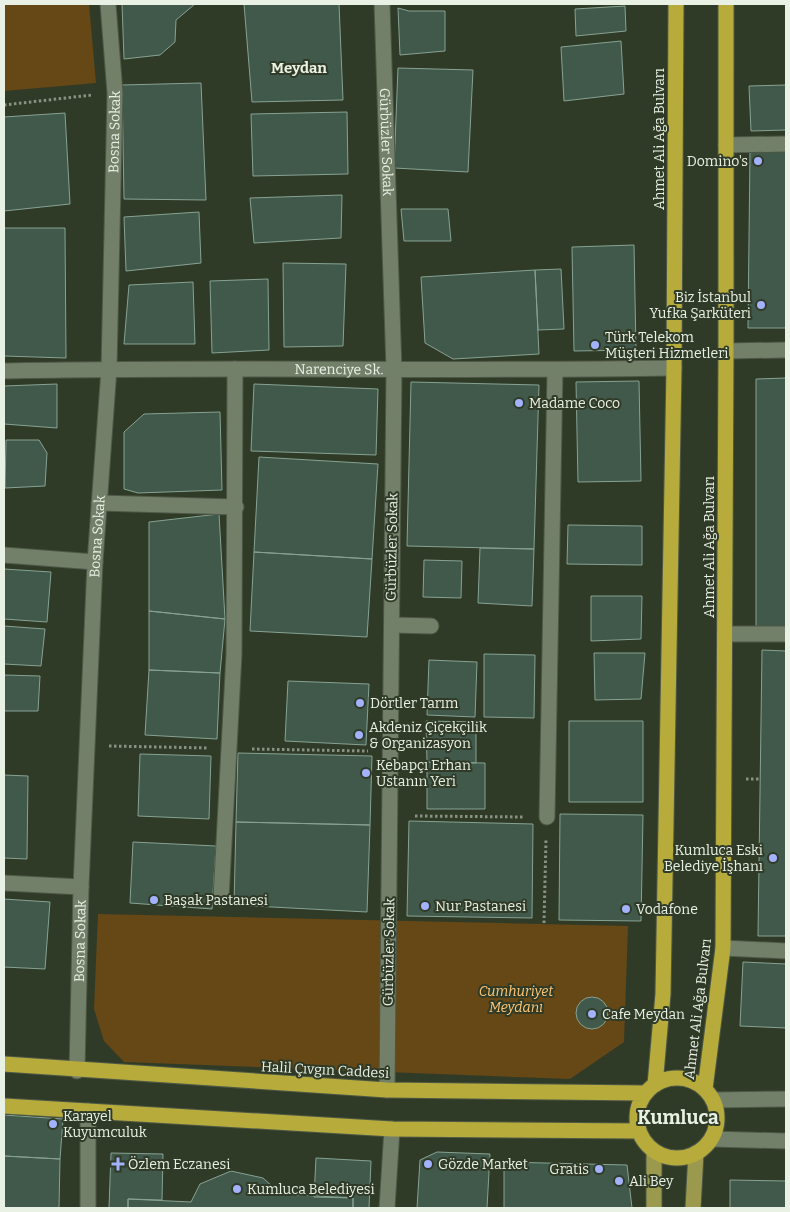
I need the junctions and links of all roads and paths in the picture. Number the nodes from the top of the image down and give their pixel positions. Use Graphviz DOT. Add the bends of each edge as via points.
graph roads {
  1 [pos="108,4"];
  2 [pos="382,4"];
  3 [pos="676,4"];
  4 [pos="726,4"];
  5 [pos="115,93"];
  6 [pos="4,105"];
  7 [pos="786,144"];
  8 [pos="726,145"];
  9 [pos="786,350"];
  10 [pos="726,351"];
  11 [pos="674,368"];
  12 [pos="109,369"];
  13 [pos="235,370"];
  14 [pos="394,370"];
  15 [pos="555,370"];
  16 [pos="4,371"];
  17 [pos="99,503"];
  18 [pos="236,507"];
  19 [pos="4,555"];
  20 [pos="95,562"];
  21 [pos="392,624"];
  22 [pos="431,626"];
  23 [pos="725,634"];
  24 [pos="786,634"];
  25 [pos="415,816"];
  26 [pos="546,817"];
  27 [pos="4,883"];
  28 [pos="80,887"];
  29 [pos="222,899"];
  30 [pos="544,923"];
  31 [pos="723,948"];
  32 [pos="786,952"];
  33 [pos="4,1064"];
  34 [pos="77,1070"];
  35 [pos="650,1089"];
  36 [pos="387,1090"];
  37 [pos="709,1094"];
  38 [pos="786,1099"];
  39 [pos="4,1106"];
  40 [pos="88,1111"];
  41 [pos="392,1129"];
  42 [pos="639,1131"];
  43 [pos="712,1139"];
  44 [pos="786,1141"];
  45 [pos="654,1151"];
  46 [pos="696,1153"];
  47 [pos="88,1208"];
  48 [pos="387,1208"];
  49 [pos="654,1208"];
  50 [pos="693,1208"];
  1 -- 5 [label="street, Bosna Sokak"];
  2 -- 14 [label="street, Gürbüzler Sokak"];
  3 -- 11 [label="highway, Ahmet Ali Ağa Bulvarı"];
  4 -- 8 [label="highway, Ahmet Ali Ağa Bulvarı"];
  5 -- 6 [label="path"];
  5 -- 12 [label="street, Bosna Sokak"];
  7 -- 8 [label="street"];
  8 -- 10 [label="highway, Ahmet Ali Ağa Bulvarı"];
  9 -- 10 [label="street"];
  10 -- 23 [label="highway, Ahmet Ali Ağa Bulvarı"];
  11 -- 15 [label="street, Narenciye Sk."];
  11 -- 35 [label="highway, Ahmet Ali Ağa Bulvarı" via="663,994"];
  12 -- 13 [label="street, Narenciye Sk."];
  12 -- 16 [label="street, Narenciye Sk."];
  12 -- 17 [label="street, Bosna Sokak"];
  13 -- 14 [label="street, Narenciye Sk."];
  13 -- 18 [label="street"];
  14 -- 15 [label="street, Narenciye Sk."];
  14 -- 21 [label="street, Gürbüzler Sokak"];
  15 -- 26 [label="street"];
  17 -- 18 [label="street"];
  17 -- 20 [label="street, Bosna Sokak"];
  18 -- 29 [label="street" via="234,654"];
  19 -- 20 [label="street"];
  20 -- 28 [label="street, Bosna Sokak"];
  21 -- 22 [label="street"];
  21 -- 36 [label="street, Gürbüzler Sokak"];
  23 -- 24 [label="street"];
  23 -- 31 [label="highway, Ahmet Ali Ağa Bulvarı"];
  25 -- 26 [label="path"];
  26 -- 30 [label="path"];
  27 -- 28 [label="street"];
  28 -- 34 [label="street, Bosna Sokak"];
  31 -- 32 [label="street"];
  31 -- 37 [label="highway, Ahmet Ali Ağa Bulvarı"];
  33 -- 34 [label="highway, Halil Çıvgın Caddesi"];
  34 -- 36 [label="highway, Halil Çıvgın Caddesi"];
  35 -- 36 [label="highway, Halil Çıvgın Caddesi"];
  35 -- 37 [label="highway" via="667,1079 680,1078 694,1081"];
  35 -- 42 [label="highway" via="639,1105"];
  37 -- 38 [label="street"];
  37 -- 43 [label="highway" via="717,1113"];
  39 -- 40 [label="highway"];
  40 -- 41 [label="highway"];
  40 -- 47 [label="street"];
  41 -- 42 [label="highway"];
  41 -- 48 [label="street"];
  42 -- 45 [label="highway"];
  43 -- 44 [label="street"];
  43 -- 46 [label="highway"];
  45 -- 46 [label="highway" via="675,1158"];
  45 -- 49 [label="main road"];
  46 -- 50 [label="main road"];
}
